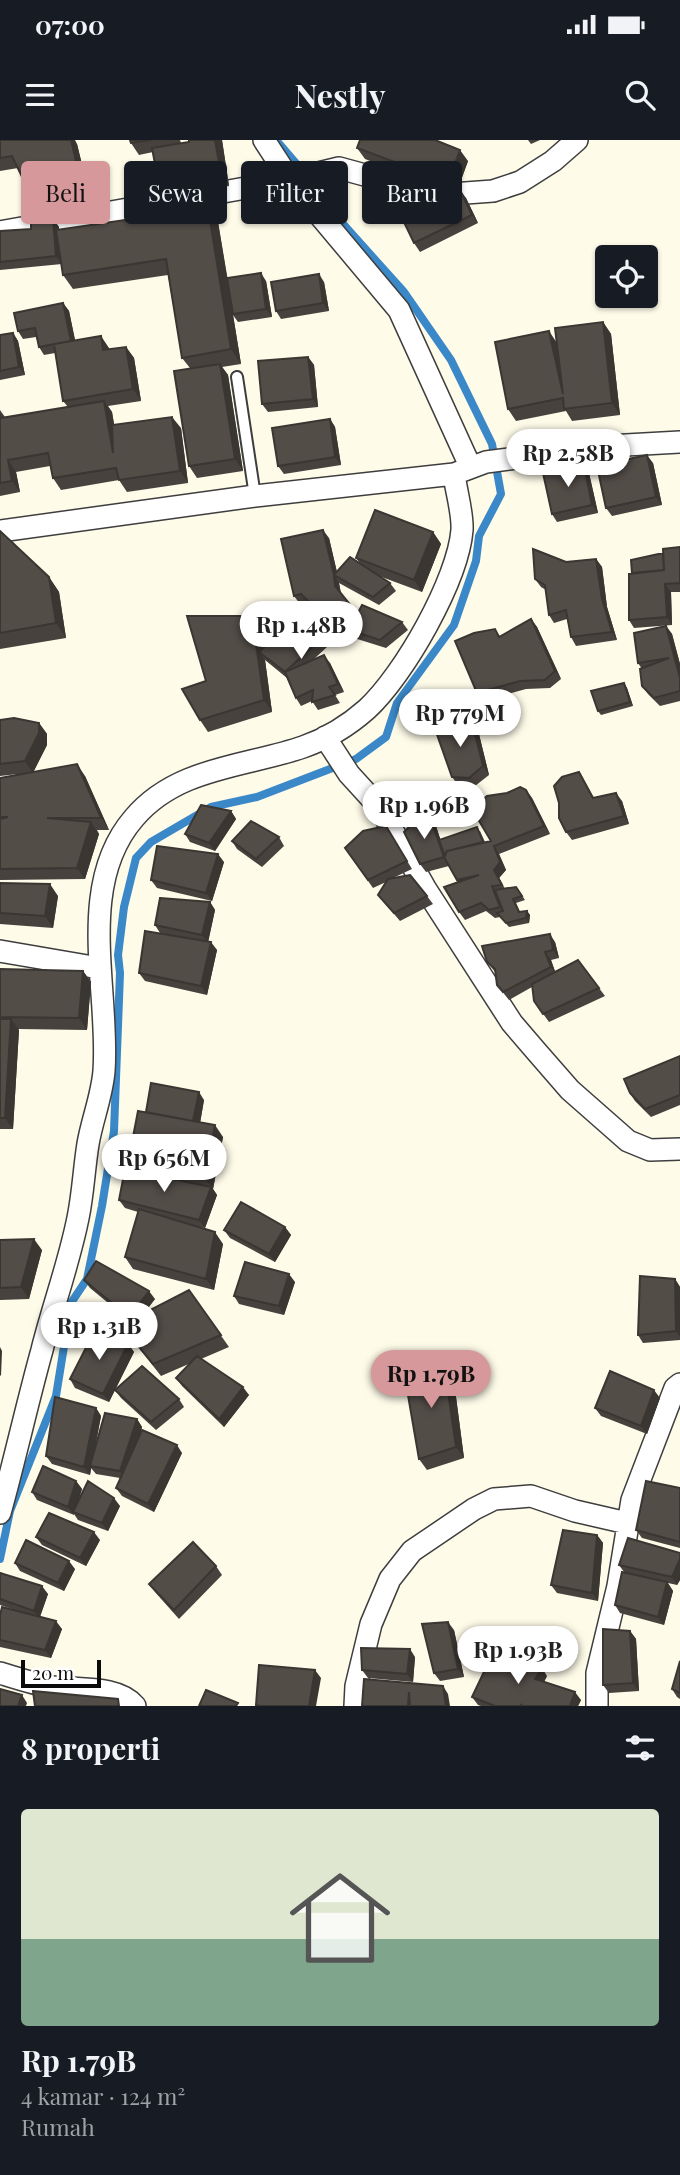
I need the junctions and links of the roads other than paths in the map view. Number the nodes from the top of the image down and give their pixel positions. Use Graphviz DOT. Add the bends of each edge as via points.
graph roads {
  1 [pos="264,140"];
  2 [pos="577,140"];
  3 [pos="280,161"];
  4 [pos="348,170"];
  5 [pos="241,189"];
  6 [pos="330,224"];
  7 [pos="0,232"];
  8 [pos="237,377"];
  9 [pos="680,442"];
  10 [pos="479,466"];
  11 [pos="255,496"];
  12 [pos="0,531"];
  13 [pos="331,744"];
  14 [pos="0,951"];
  15 [pos="99,968"];
  16 [pos="680,1149"];
  17 [pos="680,1384"];
  18 [pos="0,1513"];
  19 [pos="627,1523"];
  20 [pos="0,1673"];
  21 [pos="135,1706"];
  22 [pos="355,1706"];
  23 [pos="597,1706"];
  1 -- 3 [label="street"];
  2 -- 4 [label="street" via="520,182 481,193 438,195"];
  5 -- 7 [label="street"];
  6 -- 10 [label="street" via="399,310"];
  8 -- 11 [label="lane"];
  9 -- 10 [label="street" via="608,446"];
  10 -- 11 [label="street"];
  10 -- 13 [label="street" via="438,606 369,707"];
  11 -- 12 [label="street"];
  13 -- 15 [label="street" via="198,775 155,798 134,818 107,870"];
  13 -- 16 [label="street" via="349,774 380,808 425,888 512,1023 562,1081 628,1141 650,1150"];
  14 -- 15 [label="street"];
  15 -- 18 [label="street" via="104,1072 88,1142 78,1219"];
  17 -- 19 [label="street" via="632,1500"];
  19 -- 22 [label="street" via="531,1496 494,1499 474,1509 412,1551 390,1579 371,1625"];
  19 -- 23 [label="street" via="618,1586 597,1673"];
  20 -- 21 [label="street" via="44,1686 115,1694 129,1698"];
}
